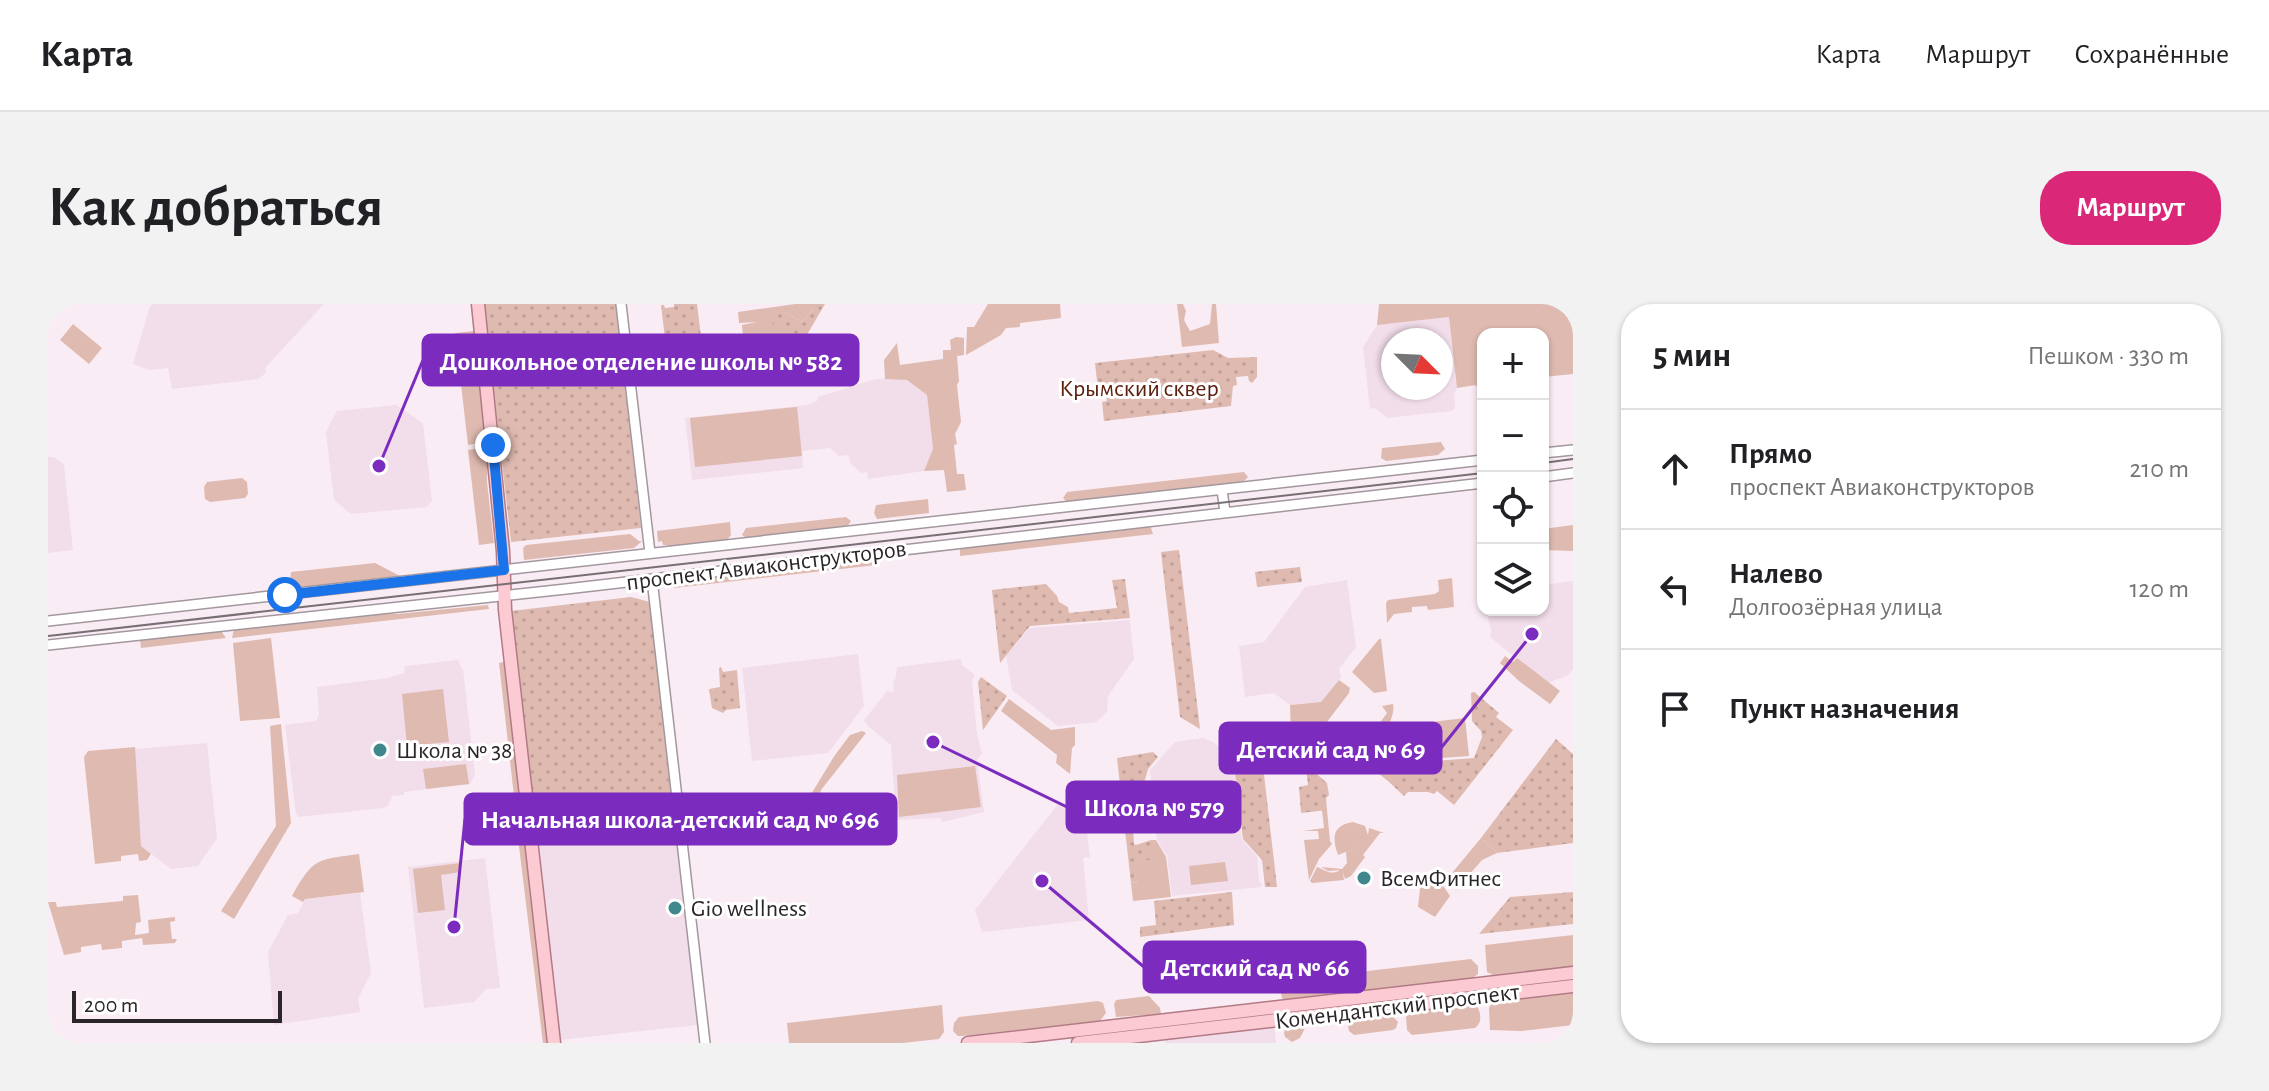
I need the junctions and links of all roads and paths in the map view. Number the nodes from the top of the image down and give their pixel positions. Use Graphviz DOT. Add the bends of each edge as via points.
graph roads {
  1 [pos="478,304"];
  2 [pos="621,304"];
  3 [pos="1573,450"];
  4 [pos="1549,452"];
  5 [pos="1477,461"];
  6 [pos="1573,473"];
  7 [pos="1549,476"];
  8 [pos="1477,484"];
  9 [pos="1222,490"];
  10 [pos="1225,512"];
  11 [pos="650,553"];
  12 [pos="504,570"];
  13 [pos="652,579"];
  14 [pos="504,595"];
  15 [pos="48,621"];
  16 [pos="48,645"];
  17 [pos="1573,973"];
  18 [pos="1573,986"];
  19 [pos="554,1043"];
  20 [pos="705,1043"];
  21 [pos="968,1043"];
  22 [pos="1078,1043"];
  1 -- 12 [label="main road"];
  2 -- 11 [label="street"];
  3 -- 4 [label="street"];
  5 -- 9 [label="street, проспект Авиаконструкторов"];
  6 -- 7 [label="street"];
  8 -- 10 [label="street, проспект Авиаконструкторов"];
  9 -- 10 [label="street"];
  9 -- 11 [label="street, проспект Авиаконструкторов"];
  10 -- 13 [label="street, проспект Авиаконструкторов"];
  11 -- 12 [label="street, проспект Авиаконструкторов"];
  12 -- 14 [label="main road"];
  12 -- 15 [label="street, проспект Авиаконструкторов"];
  13 -- 14 [label="street, проспект Авиаконструкторов"];
  13 -- 20 [label="street"];
  14 -- 16 [label="street, проспект Авиаконструкторов"];
  14 -- 19 [label="main road"];
  17 -- 21 [label="main road, Комендантский проспект"];
  18 -- 22 [label="main road, Комендантский проспект"];
}
